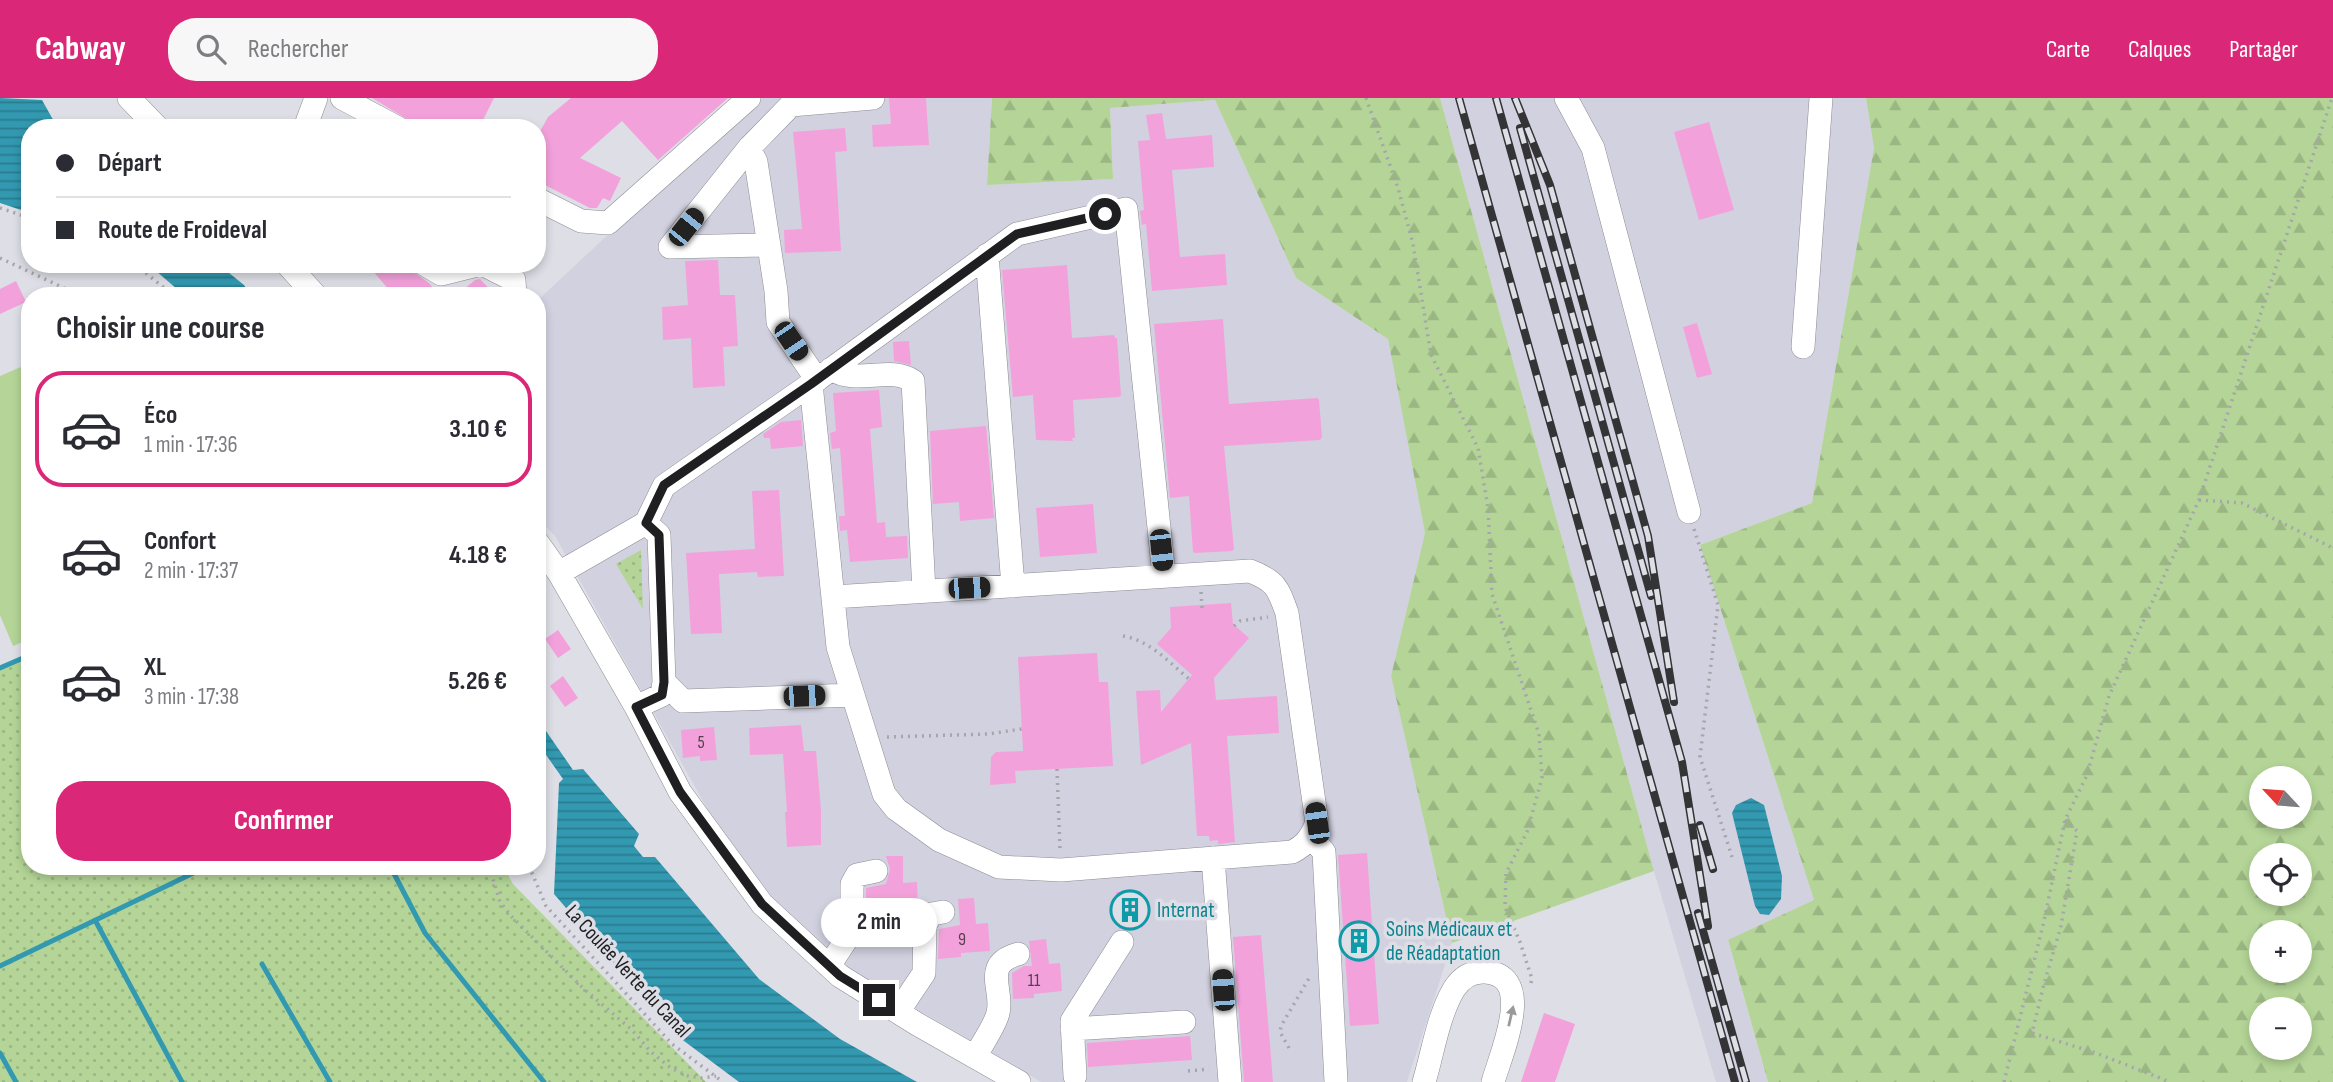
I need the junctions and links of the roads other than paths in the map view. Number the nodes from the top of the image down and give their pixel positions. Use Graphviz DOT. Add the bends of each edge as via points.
graph roads {
  1 [pos="130,98"];
  2 [pos="316,98"];
  3 [pos="342,98"];
  4 [pos="749,98"];
  5 [pos="873,98"];
  6 [pos="1566,98"];
  7 [pos="1821,98"];
  8 [pos="150,119"];
  9 [pos="308,119"];
  10 [pos="381,119"];
  11 [pos="749,148"];
  12 [pos="546,203"];
  13 [pos="769,245"];
  14 [pos="987,255"];
  15 [pos="295,273"];
  16 [pos="500,273"];
  17 [pos="308,287"];
  18 [pos="514,287"];
  19 [pos="1803,347"];
  20 [pos="820,378"];
  21 [pos="1689,512"];
  22 [pos="646,523"];
  23 [pos="546,555"];
  24 [pos="559,573"];
  25 [pos="1164,576"];
  26 [pos="1013,586"];
  27 [pos="924,591"];
  28 [pos="833,597"];
  29 [pos="664,682"];
  30 [pos="853,695"];
  31 [pos="636,707"];
  32 [pos="1311,837"];
  33 [pos="1213,858"];
  34 [pos="876,871"];
  35 [pos="943,912"];
  36 [pos="1122,942"];
  37 [pos="1018,954"];
  38 [pos="829,966"];
  39 [pos="898,1012"];
  40 [pos="1184,1022"];
  41 [pos="1072,1029"];
  42 [pos="975,1057"];
  43 [pos="1075,1076"];
  44 [pos="1019,1082"];
  45 [pos="1230,1082"];
  46 [pos="1336,1082"];
  47 [pos="1424,1082"];
  48 [pos="1493,1082"];
  1 -- 8 [label="street"];
  2 -- 9 [label="street"];
  3 -- 10 [label="street"];
  4 -- 12 [label="street" via="608,223 581,220"];
  5 -- 11 [label="street" via="791,105"];
  6 -- 21 [label="street" via="1593,148"];
  7 -- 19 [label="street"];
  11 -- 13 [label="street" via="756,162"];
  11 -- 13 [label="street" via="670,247"];
  13 -- 20 [label="street" via="778,322"];
  14 -- 20 [label="street"];
  14 -- 25 [label="street" via="1017,234 1126,209"];
  14 -- 26 [label="street"];
  15 -- 17 [label="street"];
  16 -- 18 [label="street" via="514,280"];
  20 -- 22 [label="street" via="664,485"];
  20 -- 27 [label="street" via="904,375 913,381"];
  20 -- 28 [label="street"];
  22 -- 24 [label="street"];
  22 -- 29 [label="street" via="659,535"];
  23 -- 24 [label="street"];
  24 -- 31 [label="street"];
  25 -- 26 [label="street"];
  25 -- 32 [label="street" via="1250,571 1267,578 1279,592 1287,614 1317,823"];
  26 -- 27 [label="street"];
  27 -- 28 [label="street"];
  28 -- 30 [label="street" via="838,647"];
  29 -- 30 [label="street" via="683,701"];
  29 -- 31 [label="street" via="662,695"];
  30 -- 33 [label="street" via="884,794 896,809 939,840 999,867 1061,870"];
  31 -- 38 [label="street" via="680,792 762,904"];
  32 -- 33 [label="street" via="1292,852"];
  32 -- 46 [label="street" via="1324,852"];
  33 -- 45 [label="street"];
  34 -- 38 [label="street" via="857,875 852,884 852,931"];
  35 -- 39 [label="street" via="932,914 925,924 925,973"];
  36 -- 41 [label="street" via="1079,1008"];
  37 -- 42 [label="street" via="1000,965 996,977 999,1013"];
  38 -- 39 [label="street"];
  39 -- 42 [label="street"];
  40 -- 41 [label="street"];
  41 -- 43 [label="street"];
  42 -- 44 [label="street"];
  48 -- 47 [label="street, one-way" via="1514,1008 1507,982 1499,975 1477,971 1454,989"];
}
